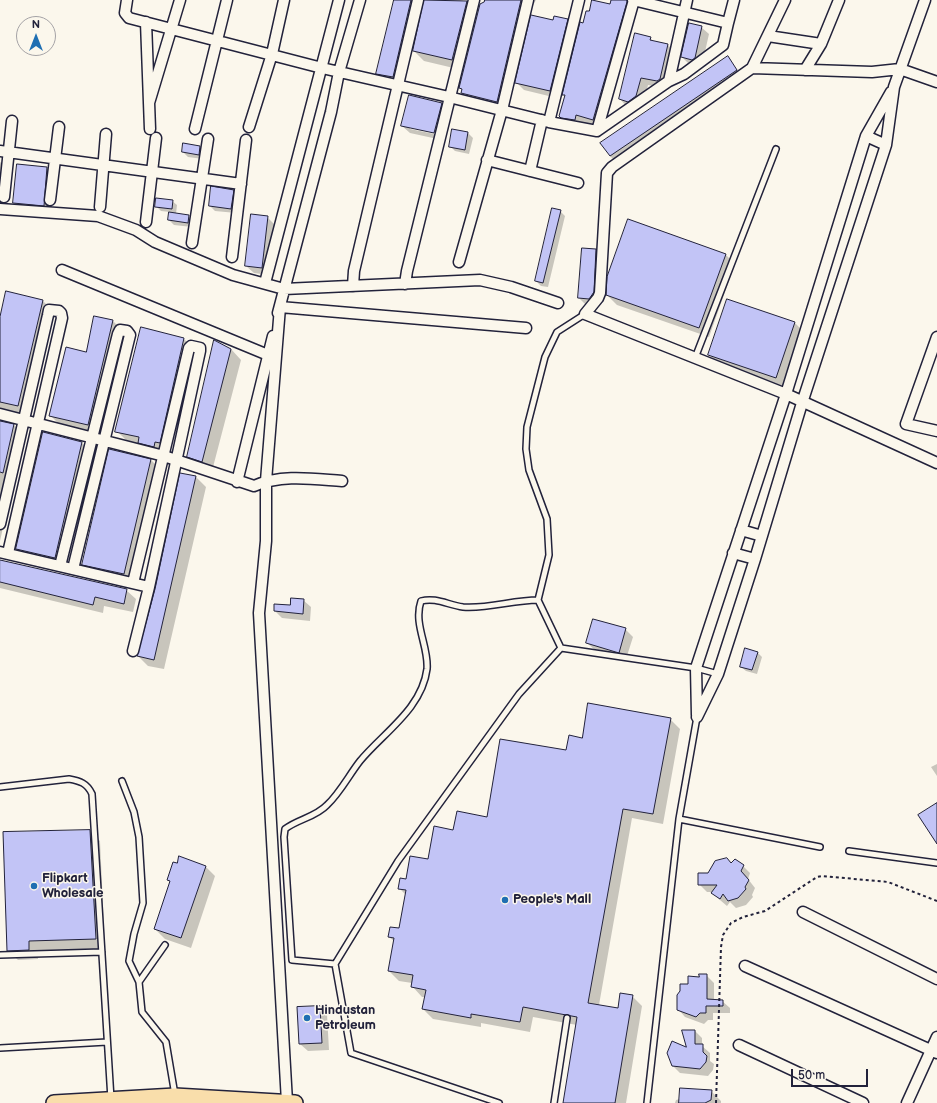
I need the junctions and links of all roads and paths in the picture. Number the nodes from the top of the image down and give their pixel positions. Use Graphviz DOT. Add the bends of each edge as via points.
graph roads {
  1 [pos="127,0"];
  2 [pos="180,0"];
  3 [pos="227,0"];
  4 [pos="284,0"];
  5 [pos="339,0"];
  6 [pos="360,0"];
  7 [pos="418,0"];
  8 [pos="474,0"];
  9 [pos="528,0"];
  10 [pos="579,0"];
  11 [pos="633,0"];
  12 [pos="687,0"];
  13 [pos="734,0"];
  14 [pos="777,0"];
  15 [pos="785,0"];
  16 [pos="839,0"];
  17 [pos="925,0"];
  18 [pos="684,14"];
  19 [pos="778,16"];
  20 [pos="146,22"];
  21 [pos="728,23"];
  22 [pos="173,29"];
  23 [pos="768,36"];
  24 [pos="217,40"];
  25 [pos="821,44"];
  26 [pos="272,54"];
  27 [pos="322,68"];
  28 [pos="752,68"];
  29 [pos="900,69"];
  30 [pos="805,70"];
  31 [pos="340,72"];
  32 [pos="669,81"];
  33 [pos="937,82"];
  34 [pos="399,85"];
  35 [pos="894,87"];
  36 [pos="449,97"];
  37 [pos="149,103"];
  38 [pos="502,110"];
  39 [pos="12,121"];
  40 [pos="546,121"];
  41 [pos="59,127"];
  42 [pos="249,127"];
  43 [pos="195,129"];
  44 [pos="597,131"];
  45 [pos="106,134"];
  46 [pos="866,136"];
  47 [pos="208,139"];
  48 [pos="246,140"];
  49 [pos="886,145"];
  50 [pos="776,149"];
  51 [pos="5,152"];
  52 [pos="56,159"];
  53 [pos="487,160"];
  54 [pos="103,165"];
  55 [pos="530,171"];
  56 [pos="152,172"];
  57 [pos="202,178"];
  58 [pos="578,183"];
  59 [pos="241,184"];
  60 [pos="4,197"];
  61 [pos="50,200"];
  62 [pos="100,207"];
  63 [pos="0,209"];
  64 [pos="146,222"];
  65 [pos="192,243"];
  66 [pos="232,257"];
  67 [pos="459,262"];
  68 [pos="62,270"];
  69 [pos="265,283"];
  70 [pos="405,284"];
  71 [pos="352,286"];
  72 [pos="284,289"];
  73 [pos="558,303"];
  74 [pos="280,306"];
  75 [pos="585,314"];
  76 [pos="526,328"];
  77 [pos="937,337"];
  78 [pos="268,355"];
  79 [pos="695,358"];
  80 [pos="786,394"];
  81 [pos="802,403"];
  82 [pos="0,414"];
  83 [pos="24,420"];
  84 [pos="37,424"];
  85 [pos="937,431"];
  86 [pos="92,438"];
  87 [pos="105,441"];
  88 [pos="164,456"];
  89 [pos="176,461"];
  90 [pos="937,463"];
  91 [pos="266,481"];
  92 [pos="342,481"];
  93 [pos="237,482"];
  94 [pos="0,524"];
  95 [pos="741,530"];
  96 [pos="762,536"];
  97 [pos="4,552"];
  98 [pos="734,553"];
  99 [pos="755,559"];
  100 [pos="60,566"];
  101 [pos="73,569"];
  102 [pos="133,583"];
  103 [pos="149,587"];
  104 [pos="538,600"];
  105 [pos="562,648"];
  106 [pos="133,651"];
  107 [pos="696,668"];
  108 [pos="718,674"];
  109 [pos="697,717"];
  110 [pos="122,781"];
  111 [pos="0,787"];
  112 [pos="679,819"];
  113 [pos="820,847"];
  114 [pos="849,851"];
  115 [pos="937,863"];
  116 [pos="937,901"];
  117 [pos="803,912"];
  118 [pos="165,946"];
  119 [pos="102,952"];
  120 [pos="0,955"];
  121 [pos="335,964"];
  122 [pos="745,966"];
  123 [pos="937,978"];
  124 [pos="139,982"];
  125 [pos="567,1018"];
  126 [pos="937,1037"];
  127 [pos="108,1042"];
  128 [pos="739,1045"];
  129 [pos="0,1048"];
  130 [pos="934,1051"];
  131 [pos="111,1099"];
  132 [pos="184,1099"];
  133 [pos="54,1103"];
  134 [pos="291,1103"];
  135 [pos="499,1103"];
  136 [pos="554,1103"];
  137 [pos="647,1103"];
  138 [pos="716,1103"];
  139 [pos="863,1103"];
  140 [pos="907,1103"];
  1 -- 20 [label="street" via="125,14 129,18"];
  2 -- 22 [label="street"];
  3 -- 24 [label="street"];
  4 -- 26 [label="street"];
  5 -- 27 [label="street"];
  6 -- 31 [label="street"];
  7 -- 34 [label="street"];
  8 -- 36 [label="street"];
  9 -- 38 [label="street"];
  10 -- 40 [label="street"];
  11 -- 18 [label="street"];
  11 -- 44 [label="street"];
  12 -- 18 [label="street"];
  13 -- 21 [label="street"];
  14 -- 19 [label="street"];
  15 -- 19 [label="street"];
  16 -- 25 [label="street"];
  17 -- 29 [label="street"];
  18 -- 21 [label="street"];
  18 -- 32 [label="street"];
  19 -- 23 [label="street"];
  20 -- 22 [label="street"];
  20 -- 37 [label="street"];
  21 -- 32 [label="street" via="724,44 684,74"];
  22 -- 24 [label="street"];
  22 -- 37 [label="street"];
  23 -- 25 [label="street"];
  23 -- 28 [label="street"];
  24 -- 26 [label="street"];
  24 -- 43 [label="street"];
  25 -- 30 [label="street"];
  26 -- 27 [label="street"];
  26 -- 42 [label="street"];
  27 -- 31 [label="street"];
  27 -- 69 [label="street"];
  28 -- 30 [label="street"];
  28 -- 75 [label="street" via="607,173 600,293"];
  29 -- 30 [label="street" via="872,72"];
  29 -- 33 [label="street"];
  29 -- 35 [label="street"];
  31 -- 34 [label="street"];
  31 -- 72 [label="street"];
  32 -- 44 [label="street"];
  34 -- 36 [label="street"];
  34 -- 71 [label="street"];
  35 -- 46 [label="street"];
  35 -- 49 [label="street"];
  36 -- 38 [label="street"];
  36 -- 70 [label="street"];
  37 -- 56 [label="street" via="153,134"];
  38 -- 40 [label="street"];
  38 -- 53 [label="street"];
  39 -- 51 [label="street"];
  40 -- 44 [label="street"];
  40 -- 55 [label="street"];
  41 -- 52 [label="street"];
  45 -- 54 [label="street"];
  46 -- 49 [label="street"];
  46 -- 80 [label="street"];
  47 -- 57 [label="street"];
  48 -- 59 [label="street"];
  49 -- 81 [label="street"];
  50 -- 79 [label="lane"];
  51 -- 52 [label="street"];
  51 -- 60 [label="street"];
  52 -- 54 [label="street"];
  52 -- 61 [label="street"];
  53 -- 55 [label="street"];
  53 -- 67 [label="street"];
  54 -- 56 [label="street"];
  54 -- 62 [label="street"];
  55 -- 58 [label="street"];
  56 -- 57 [label="street"];
  56 -- 64 [label="street"];
  57 -- 59 [label="street"];
  57 -- 65 [label="street"];
  59 -- 66 [label="street"];
  63 -- 69 [label="street" via="98,216 136,230 155,242 232,275"];
  68 -- 78 [label="street"];
  69 -- 72 [label="street"];
  70 -- 71 [label="street"];
  70 -- 73 [label="street" via="480,280 511,286"];
  71 -- 72 [label="street"];
  72 -- 74 [label="street"];
  74 -- 76 [label="street"];
  74 -- 78 [label="street"];
  74 -- 91 [label="street"];
  75 -- 79 [label="street"];
  75 -- 104 [label="lane" via="557,332 545,357 528,428 526,448 529,470 547,519 549,554"];
  77 -- 85 [label="street" via="906,424"];
  78 -- 93 [label="street"];
  79 -- 80 [label="street"];
  80 -- 81 [label="street"];
  80 -- 95 [label="street"];
  81 -- 90 [label="street"];
  81 -- 96 [label="street"];
  82 -- 83 [label="street"];
  83 -- 84 [label="street"];
  83 -- 84 [label="street" via="49,310 59,311 62,318"];
  83 -- 94 [label="street"];
  84 -- 86 [label="street"];
  84 -- 97 [label="street"];
  86 -- 87 [label="street"];
  86 -- 87 [label="street" via="118,334 120,330 127,331 130,334"];
  86 -- 100 [label="street"];
  87 -- 88 [label="street"];
  87 -- 101 [label="street"];
  88 -- 89 [label="street"];
  88 -- 89 [label="street" via="189,348 197,347 200,351"];
  88 -- 102 [label="street"];
  89 -- 93 [label="street"];
  89 -- 103 [label="street"];
  91 -- 92 [label="street" via="295,478"];
  91 -- 93 [label="street" via="254,486"];
  91 -- 134 [label="street" via="266,541 259,613"];
  95 -- 96 [label="street"];
  95 -- 98 [label="street"];
  96 -- 99 [label="street"];
  97 -- 100 [label="street"];
  98 -- 99 [label="street"];
  98 -- 107 [label="street"];
  99 -- 108 [label="street"];
  100 -- 101 [label="street"];
  101 -- 102 [label="street"];
  102 -- 103 [label="street"];
  103 -- 106 [label="street"];
  104 -- 105 [label="lane"];
  104 -- 121 [label="lane" via="463,607 431,598 421,601 417,611 427,668 422,688 406,714 361,761 327,806 285,829 292,960"];
  105 -- 107 [label="lane"];
  105 -- 121 [label="lane" via="520,694 398,862"];
  107 -- 108 [label="lane"];
  107 -- 109 [label="street"];
  108 -- 109 [label="street"];
  109 -- 112 [label="lane"];
  110 -- 124 [label="lane" via="134,812 139,837 143,903 129,961"];
  111 -- 119 [label="lane" via="69,779 79,780 88,786 92,794"];
  112 -- 113 [label="lane"];
  112 -- 137 [label="lane"];
  114 -- 115 [label="lane"];
  116 -- 138 [label="path" via="888,882 822,876 765,911 731,923 723,935 721,948"];
  117 -- 123 [label="street"];
  118 -- 124 [label="lane"];
  119 -- 120 [label="lane"];
  119 -- 127 [label="lane"];
  121 -- 135 [label="lane" via="351,1053"];
  122 -- 130 [label="street"];
  124 -- 132 [label="lane" via="142,1012 166,1042"];
  125 -- 136 [label="lane"];
  126 -- 130 [label="street"];
  127 -- 129 [label="lane"];
  127 -- 131 [label="lane"];
  128 -- 139 [label="street"];
  130 -- 140 [label="street"];
  131 -- 132 [label="main road"];
  131 -- 133 [label="main road"];
  132 -- 134 [label="main road"];
}
